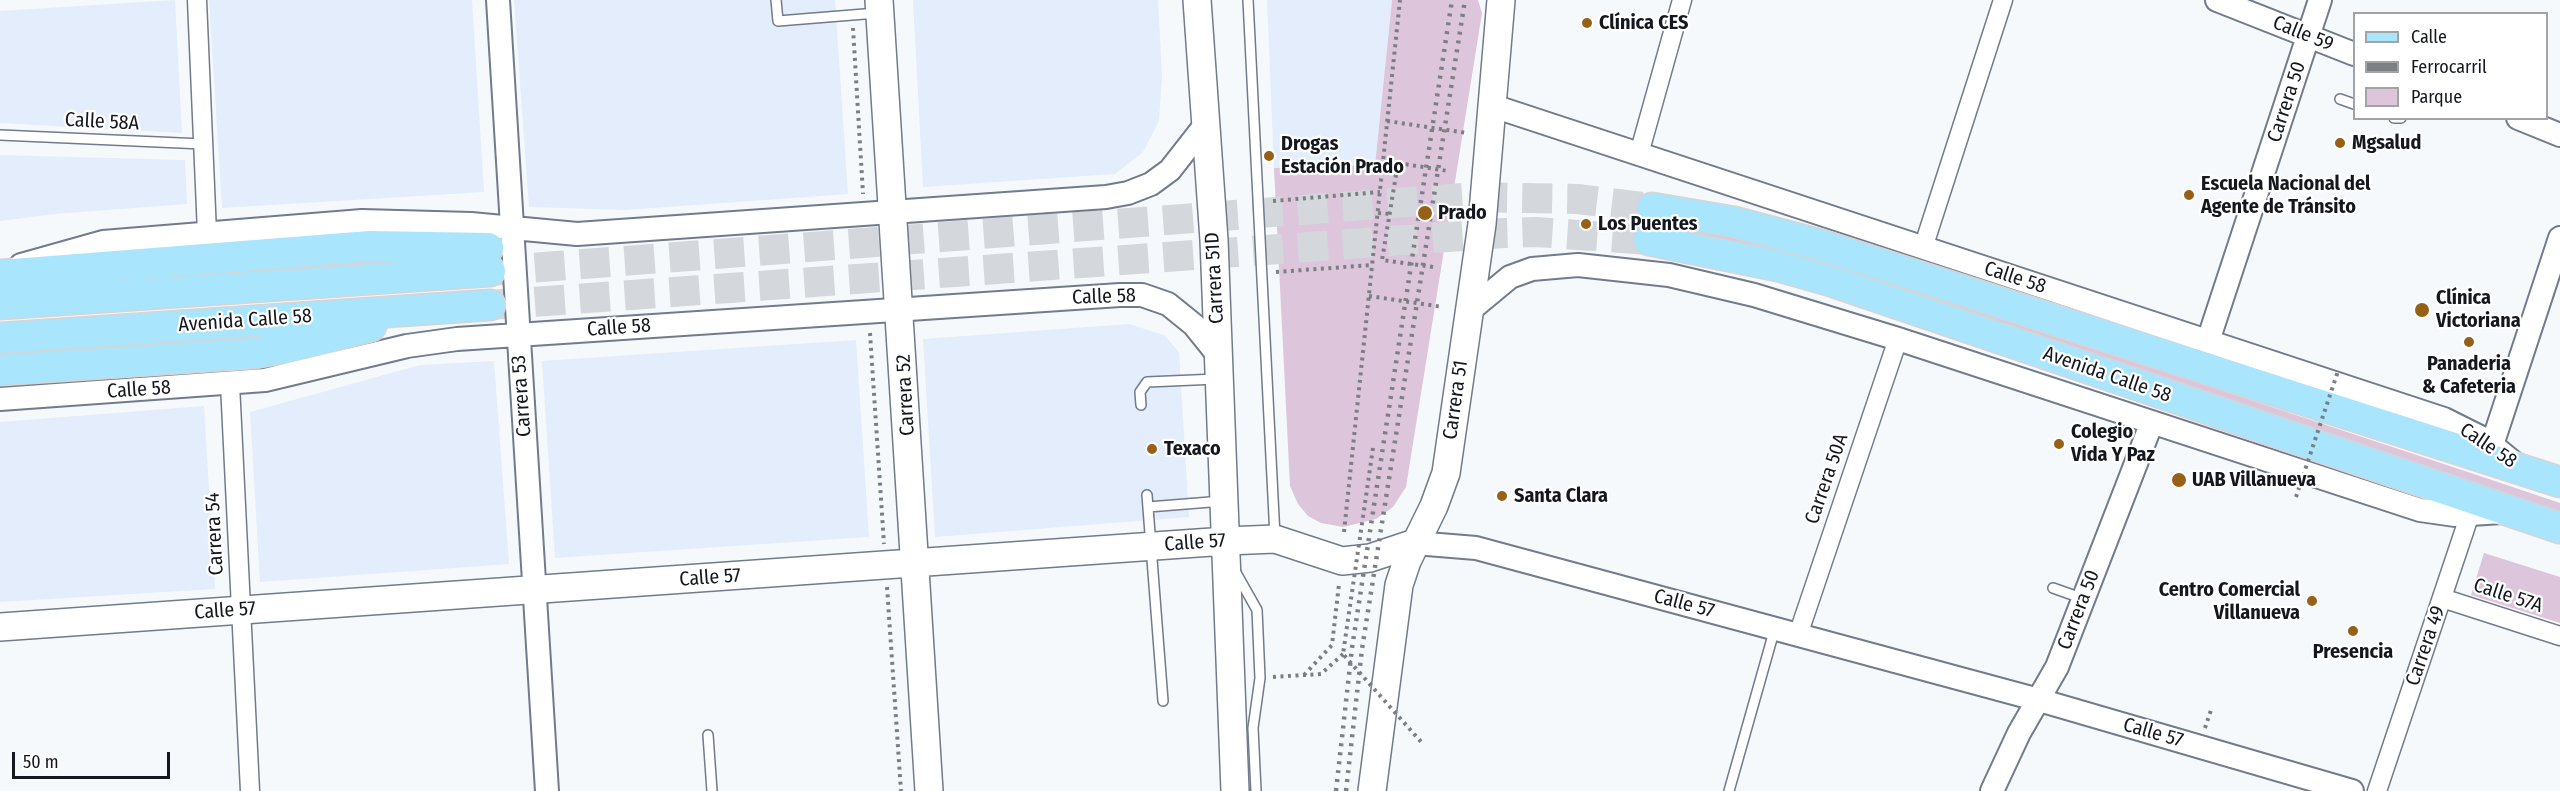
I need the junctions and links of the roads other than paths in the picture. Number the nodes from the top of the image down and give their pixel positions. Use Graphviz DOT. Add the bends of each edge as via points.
graph roads {
  1 [pos="197,0"];
  2 [pos="498,0"];
  3 [pos="776,0"];
  4 [pos="1197,0"];
  5 [pos="1248,0"];
  6 [pos="1501,0"];
  7 [pos="1682,0"];
  8 [pos="2003,0"];
  9 [pos="2217,0"];
  10 [pos="2320,0"];
  11 [pos="880,6"];
  12 [pos="2308,36"];
  13 [pos="2353,53"];
  14 [pos="2340,99"];
  15 [pos="2353,103"];
  16 [pos="1493,106"];
  17 [pos="2523,120"];
  18 [pos="1206,124"];
  19 [pos="0,135"];
  20 [pos="2560,135"];
  21 [pos="203,144"];
  22 [pos="1639,154"];
  23 [pos="1652,208"];
  24 [pos="894,212"];
  25 [pos="512,228"];
  26 [pos="207,233"];
  27 [pos="2560,238"];
  28 [pos="1649,240"];
  29 [pos="1923,248"];
  30 [pos="0,273"];
  31 [pos="0,304"];
  32 [pos="490,305"];
  33 [pos="431,309"];
  34 [pos="901,309"];
  35 [pos="1456,309"];
  36 [pos="519,335"];
  37 [pos="0,338"];
  38 [pos="1898,339"];
  39 [pos="2208,341"];
  40 [pos="1219,368"];
  41 [pos="0,370"];
  42 [pos="230,384"];
  43 [pos="0,399"];
  44 [pos="1141,405"];
  45 [pos="2152,422"];
  46 [pos="2492,445"];
  47 [pos="2525,471"];
  48 [pos="2560,482"];
  49 [pos="1147,495"];
  50 [pos="1225,501"];
  51 [pos="1148,507"];
  52 [pos="2472,507"];
  53 [pos="2560,528"];
  54 [pos="1275,539"];
  55 [pos="1415,543"];
  56 [pos="1150,546"];
  57 [pos="1227,548"];
  58 [pos="916,563"];
  59 [pos="2053,588"];
  60 [pos="535,590"];
  61 [pos="2442,598"];
  62 [pos="2084,599"];
  63 [pos="241,610"];
  64 [pos="0,627"];
  65 [pos="1775,628"];
  66 [pos="1798,635"];
  67 [pos="2560,636"];
  68 [pos="2039,700"];
  69 [pos="1163,701"];
  70 [pos="708,735"];
  71 [pos="250,791"];
  72 [pos="547,791"];
  73 [pos="712,791"];
  74 [pos="930,791"];
  75 [pos="1235,791"];
  76 [pos="1257,791"];
  77 [pos="1372,791"];
  78 [pos="1729,791"];
  79 [pos="1992,791"];
  80 [pos="2352,791"];
  81 [pos="2377,791"];
  1 -- 21 [label="street"];
  2 -- 25 [label="street, Carrera 53"];
  3 -- 11 [label="lane" via="778,21 852,15"];
  4 -- 18 [label="main road, Carrera 51D"];
  5 -- 54 [label="lane"];
  6 -- 16 [label="main road, Carrera 51"];
  7 -- 22 [label="street"];
  8 -- 29 [label="street"];
  9 -- 12 [label="street, Calle 59"];
  10 -- 12 [label="street, Carrera 50"];
  11 -- 24 [label="main road, Carrera 52"];
  12 -- 13 [label="street, Calle 59"];
  12 -- 39 [label="street, Carrera 50"];
  14 -- 15 [label="lane"];
  16 -- 22 [label="street, Calle 58"];
  16 -- 35 [label="main road, Carrera 51" via="1482,224"];
  17 -- 20 [label="street"];
  18 -- 24 [label="street" via="1170,170 1151,184 1128,193"];
  18 -- 40 [label="main road, Carrera 51D"];
  19 -- 21 [label="lane, Calle 58A"];
  21 -- 26 [label="street"];
  22 -- 29 [label="street, Calle 58"];
  23 -- 47 [label="main road, Avenida Calle 58" via="1734,222 1811,242"];
  24 -- 25 [label="street" via="577,234"];
  24 -- 34 [label="main road, Carrera 52"];
  25 -- 26 [label="street" via="400,220"];
  25 -- 36 [label="street, Carrera 53"];
  26 -- 30 [label="street" via="89,244"];
  27 -- 46 [label="street"];
  28 -- 52 [label="main road, Avenida Calle 58" via="1778,266 1834,282"];
  29 -- 39 [label="street, Calle 58"];
  30 -- 31 [label="main road, Avenida Calle 58" via="370,246 489,259"];
  32 -- 33 [label="main road, Avenida Calle 58"];
  33 -- 37 [label="main road, Avenida Calle 58"];
  33 -- 41 [label="main road" via="254,353"];
  34 -- 36 [label="street, Calle 58"];
  34 -- 40 [label="street, Calle 58" via="1142,295 1157,298 1183,314"];
  34 -- 58 [label="main road, Carrera 52"];
  35 -- 38 [label="street" via="1510,277 1532,269 1578,265 1638,270 1713,284"];
  35 -- 55 [label="main road, Carrera 51" via="1446,473"];
  36 -- 42 [label="street, Calle 58" via="407,346 291,376"];
  36 -- 60 [label="street, Carrera 53"];
  38 -- 45 [label="street"];
  38 -- 66 [label="street, Carrera 50A"];
  39 -- 46 [label="street, Calle 58" via="2444,419"];
  40 -- 44 [label="lane" via="1147,382 1140,392"];
  40 -- 50 [label="main road, Carrera 51D"];
  42 -- 43 [label="street, Calle 58"];
  42 -- 63 [label="street, Carrera 54"];
  45 -- 52 [label="street" via="2420,510 2437,514"];
  45 -- 62 [label="street, Carrera 50"];
  46 -- 47 [label="street, Calle 58"];
  47 -- 48 [label="main road, Avenida Calle 58"];
  49 -- 51 [label="lane"];
  50 -- 51 [label="lane"];
  50 -- 57 [label="main road, Carrera 51D"];
  51 -- 56 [label="lane"];
  52 -- 53 [label="main road, Avenida Calle 58" via="2509,512"];
  52 -- 61 [label="street, Carrera 49"];
  54 -- 55 [label="main road, Calle 57" via="1342,561 1370,558"];
  54 -- 57 [label="main road, Calle 57"];
  55 -- 65 [label="street, Calle 57" via="1476,548"];
  55 -- 77 [label="main road, Carrera 51" via="1398,588"];
  56 -- 57 [label="main road, Calle 57"];
  56 -- 58 [label="main road, Calle 57"];
  56 -- 69 [label="lane"];
  57 -- 75 [label="main road, Carrera 51D"];
  57 -- 76 [label="lane, Carrera 51D" via="1257,610 1260,678 1253,728"];
  58 -- 60 [label="main road, Calle 57"];
  58 -- 74 [label="main road, Carrera 52"];
  59 -- 62 [label="lane"];
  60 -- 63 [label="main road, Calle 57"];
  60 -- 72 [label="street, Carrera 53"];
  61 -- 67 [label="street, Calle 57A"];
  61 -- 81 [label="street, Carrera 49"];
  62 -- 68 [label="street, Carrera 50" via="2057,667"];
  63 -- 64 [label="main road, Calle 57"];
  63 -- 71 [label="street, Carrera 54"];
  65 -- 66 [label="street, Calle 57"];
  65 -- 78 [label="lane"];
  66 -- 68 [label="street, Calle 57"];
  68 -- 79 [label="street, Carrera 50"];
  68 -- 80 [label="street, Calle 57"];
  70 -- 73 [label="lane"];
}
